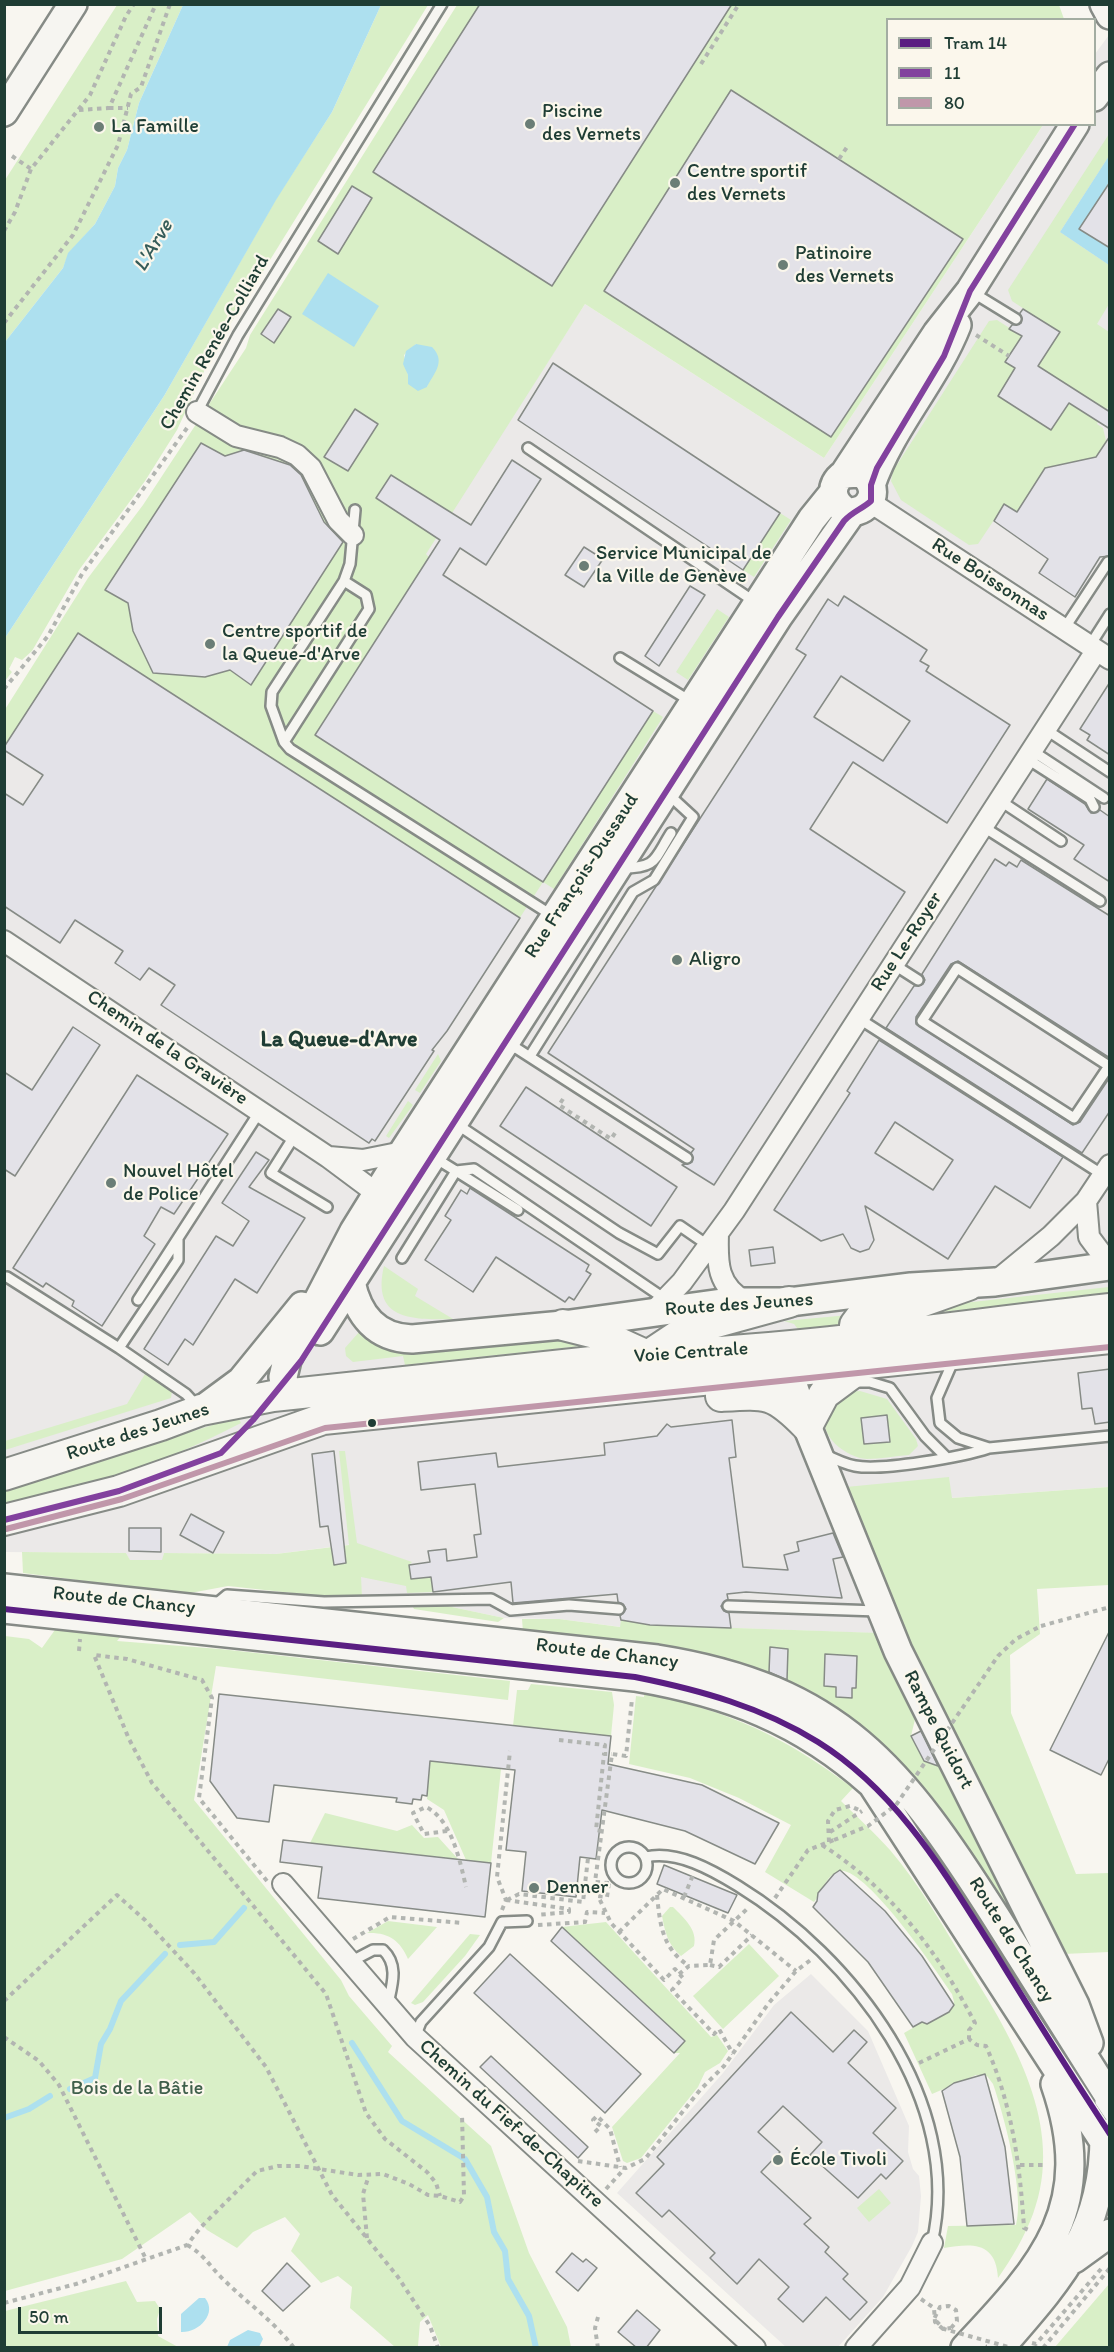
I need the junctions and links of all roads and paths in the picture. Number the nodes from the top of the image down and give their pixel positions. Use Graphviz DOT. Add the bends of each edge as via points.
graph roads {
  1 [pos="73,4"];
  2 [pos="134,4"];
  3 [pos="156,4"];
  4 [pos="170,4"];
  5 [pos="442,4"];
  6 [pos="739,4"];
  7 [pos="1104,4"];
  8 [pos="1110,15"];
  9 [pos="701,64"];
  10 [pos="1110,76"];
  11 [pos="1096,96"];
  12 [pos="109,108"];
  13 [pos="128,108"];
  14 [pos="78,110"];
  15 [pos="4,112"];
  16 [pos="1074,126"];
  17 [pos="847,147"];
  18 [pos="12,156"];
  19 [pos="838,159"];
  20 [pos="30,169"];
  21 [pos="4,231"];
  22 [pos="970,291"];
  23 [pos="1016,319"];
  24 [pos="4,323"];
  25 [pos="976,335"];
  26 [pos="1009,356"];
  27 [pos="197,412"];
  28 [pos="528,448"];
  29 [pos="854,493"];
  30 [pos="355,510"];
  31 [pos="353,535"];
  32 [pos="1108,562"];
  33 [pos="344,581"];
  34 [pos="768,611"];
  35 [pos="1110,614"];
  36 [pos="1064,629"];
  37 [pos="1098,652"];
  38 [pos="620,658"];
  39 [pos="4,689"];
  40 [pos="704,710"];
  41 [pos="1045,729"];
  42 [pos="284,742"];
  43 [pos="1028,754"];
  44 [pos="1110,772"];
  45 [pos="666,792"];
  46 [pos="1104,798"];
  47 [pos="999,800"];
  48 [pos="1094,807"];
  49 [pos="982,826"];
  50 [pos="671,833"];
  51 [pos="1061,841"];
  52 [pos="617,867"];
  53 [pos="1100,901"];
  54 [pos="555,917"];
  55 [pos="6,946"];
  56 [pos="893,964"];
  57 [pos="918,980"];
  58 [pos="858,1018"];
  59 [pos="922,1021"];
  60 [pos="488,1043"];
  61 [pos="530,1056"];
  62 [pos="563,1099"];
  63 [pos="260,1111"];
  64 [pos="453,1122"];
  65 [pos="615,1133"];
  66 [pos="295,1135"];
  67 [pos="403,1152"];
  68 [pos="431,1156"];
  69 [pos="328,1157"];
  70 [pos="687,1158"];
  71 [pos="1106,1170"];
  72 [pos="456,1171"];
  73 [pos="1086,1201"];
  74 [pos="387,1202"];
  75 [pos="327,1207"];
  76 [pos="518,1210"];
  77 [pos="178,1238"];
  78 [pos="714,1240"];
  79 [pos="402,1258"];
  80 [pos="1110,1265"];
  81 [pos="8,1277"];
  82 [pos="348,1280"];
  83 [pos="981,1283"];
  84 [pos="138,1300"];
  85 [pos="746,1302"];
  86 [pos="789,1302"];
  87 [pos="659,1305"];
  88 [pos="1110,1309"];
  89 [pos="563,1325"];
  90 [pos="1110,1338"];
  91 [pos="119,1348"];
  92 [pos="856,1351"];
  93 [pos="957,1353"];
  94 [pos="648,1356"];
  95 [pos="779,1359"];
  96 [pos="616,1387"];
  97 [pos="890,1388"];
  98 [pos="830,1389"];
  99 [pos="281,1391"];
  100 [pos="201,1410"];
  101 [pos="322,1419"];
  102 [pos="1110,1436"];
  103 [pos="812,1438"];
  104 [pos="989,1448"];
  105 [pos="221,1453"];
  106 [pos="945,1457"];
  107 [pos="4,1475"];
  108 [pos="4,1520"];
  109 [pos="4,1588"];
  110 [pos="4,1599"];
  111 [pos="728,1606"];
  112 [pos="1110,1607"];
  113 [pos="4,1609"];
  114 [pos="208,1610"];
  115 [pos="619,1610"];
  116 [pos="883,1611"];
  117 [pos="41,1612"];
  118 [pos="710,1681"];
  119 [pos="721,1684"];
  120 [pos="753,1695"];
  121 [pos="632,1700"];
  122 [pos="559,1740"];
  123 [pos="510,1751"];
  124 [pos="853,1752"];
  125 [pos="604,1754"];
  126 [pos="612,1754"];
  127 [pos="905,1774"];
  128 [pos="913,1783"];
  129 [pos="870,1796"];
  130 [pos="862,1811"];
  131 [pos="447,1831"];
  132 [pos="602,1831"];
  133 [pos="830,1832"];
  134 [pos="919,1836"];
  135 [pos="831,1841"];
  136 [pos="822,1845"];
  137 [pos="646,1857"];
  138 [pos="588,1858"];
  139 [pos="612,1880"];
  140 [pos="276,1884"];
  141 [pos="466,1887"];
  142 [pos="657,1895"];
  143 [pos="506,1900"];
  144 [pos="568,1900"];
  145 [pos="769,1906"];
  146 [pos="569,1911"];
  147 [pos="605,1913"];
  148 [pos="530,1921"];
  149 [pos="734,1921"];
  150 [pos="463,1923"];
  151 [pos="570,1923"];
  152 [pos="496,1930"];
  153 [pos="619,1932"];
  154 [pos="752,1935"];
  155 [pos="352,1939"];
  156 [pos="823,1950"];
  157 [pos="350,1962"];
  158 [pos="710,1965"];
  159 [pos="689,1966"];
  160 [pos="796,1971"];
  161 [pos="680,1974"];
  162 [pos="1014,1983"];
  163 [pos="4,2001"];
  164 [pos="388,2006"];
  165 [pos="4,2037"];
  166 [pos="415,2037"];
  167 [pos="969,2039"];
  168 [pos="733,2054"];
  169 [pos="1046,2057"];
  170 [pos="915,2065"];
  171 [pos="462,2114"];
  172 [pos="1107,2121"];
  173 [pos="595,2132"];
  174 [pos="574,2161"];
  175 [pos="1020,2165"];
  176 [pos="1048,2165"];
  177 [pos="623,2167"];
  178 [pos="319,2168"];
  179 [pos="369,2175"];
  180 [pos="605,2190"];
  181 [pos="440,2196"];
  182 [pos="1033,2231"];
  183 [pos="1110,2233"];
  184 [pos="367,2238"];
  185 [pos="932,2243"];
  186 [pos="187,2245"];
  187 [pos="146,2259"];
  188 [pos="1109,2260"];
  189 [pos="1071,2262"];
  190 [pos="1110,2268"];
  191 [pos="916,2296"];
  192 [pos="4,2303"];
  193 [pos="598,2317"];
  194 [pos="958,2338"];
  195 [pos="1028,2342"];
  196 [pos="294,2348"];
  197 [pos="438,2348"];
  198 [pos="598,2348"];
  199 [pos="755,2348"];
  200 [pos="856,2348"];
  201 [pos="1000,2348"];
  202 [pos="1012,2348"];
  203 [pos="1043,2348"];
  1 -- 15 [label="main road"];
  2 -- 14 [label="path" via="90,95"];
  3 -- 12 [label="path"];
  4 -- 13 [label="path" via="141,87 131,94"];
  5 -- 27 [label="lane, Chemin Renée-Colliard" via="237,335"];
  6 -- 9 [label="path"];
  7 -- 8 [label="main road"];
  10 -- 11 [label="main road"];
  12 -- 13 [label="path"];
  12 -- 14 [label="path"];
  13 -- 24 [label="path" via="118,145 73,235"];
  14 -- 20 [label="path"];
  16 -- 22 [label="main road, Rue François-Dussaud"];
  17 -- 19 [label="path"];
  18 -- 20 [label="path"];
  20 -- 21 [label="path"];
  22 -- 23 [label="lane"];
  22 -- 29 [label="main road, Rue François-Dussaud" via="944,356 891,444"];
  25 -- 26 [label="path"];
  27 -- 31 [label="street" via="236,436 297,455 311,468 338,520"];
  27 -- 39 [label="path, Chemin Renée-Colliard" via="82,574 48,636"];
  28 -- 34 [label="lane"];
  29 -- 34 [label="main road, Rue François-Dussaud" via="812,519"];
  29 -- 36 [label="street, Rue Boissonnas"];
  30 -- 31 [label="lane"];
  31 -- 33 [label="lane"];
  32 -- 36 [label="lane"];
  33 -- 42 [label="lane" via="272,692 271,706"];
  33 -- 42 [label="lane" via="366,595 369,609"];
  34 -- 40 [label="main road, Rue François-Dussaud"];
  35 -- 37 [label="lane"];
  36 -- 37 [label="street, Rue Boissonnas"];
  37 -- 41 [label="street, Rue Le-Royer"];
  38 -- 40 [label="lane"];
  40 -- 45 [label="main road, Rue François-Dussaud"];
  40 -- 54 [label="main road, Rue François-Dussaud"];
  41 -- 43 [label="street, Rue Le-Royer"];
  41 -- 44 [label="lane"];
  42 -- 54 [label="lane"];
  43 -- 46 [label="lane"];
  43 -- 47 [label="street, Rue Le-Royer"];
  43 -- 48 [label="lane" via="1090,799"];
  45 -- 52 [label="main road, Rue François-Dussaud"];
  45 -- 61 [label="lane" via="693,817 654,880 633,892"];
  47 -- 49 [label="street, Rue Le-Royer"];
  47 -- 51 [label="lane"];
  49 -- 53 [label="lane"];
  49 -- 56 [label="street, Rue Le-Royer"];
  50 -- 52 [label="lane" via="645,868"];
  52 -- 60 [label="main road, Rue François-Dussaud"];
  54 -- 60 [label="main road, Rue François-Dussaud"];
  55 -- 63 [label="street, Chemin de la Gravière" via="83,992"];
  56 -- 57 [label="lane"];
  56 -- 58 [label="street, Rue Le-Royer"];
  58 -- 71 [label="lane"];
  58 -- 78 [label="street, Rue Le-Royer"];
  59 -- 59 [label="lane" via="957,968 1109,1066 1074,1118"];
  60 -- 61 [label="lane" via="516,1048"];
  60 -- 64 [label="main road, Rue François-Dussaud"];
  60 -- 67 [label="main road, Rue François-Dussaud"];
  61 -- 70 [label="lane"];
  62 -- 65 [label="path" via="559,1104 611,1139"];
  63 -- 66 [label="street, Chemin de la Gravière"];
  63 -- 77 [label="lane"];
  64 -- 68 [label="main road, Rue François-Dussaud"];
  64 -- 78 [label="lane" via="619,1233 658,1254 680,1226"];
  66 -- 69 [label="street, Chemin de la Gravière"];
  66 -- 75 [label="lane" via="271,1173"];
  67 -- 69 [label="street, Chemin de la Gravière" via="363,1160"];
  67 -- 74 [label="main road, Rue François-Dussaud"];
  68 -- 72 [label="lane"];
  68 -- 74 [label="main road, Rue François-Dussaud"];
  69 -- 74 [label="street, Chemin de la Gravière"];
  71 -- 73 [label="street"];
  72 -- 76 [label="lane"];
  72 -- 79 [label="lane"];
  72 -- 87 [label="lane" via="474,1169"];
  73 -- 80 [label="street" via="1089,1237"];
  73 -- 83 [label="street" via="1051,1236"];
  74 -- 82 [label="main road, Rue François-Dussaud"];
  77 -- 84 [label="lane"];
  77 -- 91 [label="lane" via="178,1260"];
  78 -- 85 [label="street" via="719,1274 727,1287"];
  78 -- 87 [label="street, Rue Le-Royer"];
  80 -- 83 [label="main road, Route des Jeunes"];
  81 -- 91 [label="lane"];
  82 -- 89 [label="main road, Route des Jeunes" via="366,1319 399,1339"];
  82 -- 99 [label="main road, Rue François-Dussaud" via="287,1360"];
  82 -- 100 [label="main road, Rue François-Dussaud" via="251,1371"];
  83 -- 86 [label="main road, Route des Jeunes"];
  83 -- 92 [label="main road" via="920,1302 864,1313 855,1325"];
  85 -- 86 [label="main road, Route des Jeunes"];
  85 -- 87 [label="main road, Route des Jeunes"];
  86 -- 94 [label="main road" via="687,1330"];
  87 -- 89 [label="main road, Route des Jeunes"];
  88 -- 92 [label="main road, Voie Centrale"];
  89 -- 94 [label="main road" via="599,1334"];
  90 -- 93 [label="main road, Voie Centrale"];
  91 -- 100 [label="lane" via="186,1394"];
  92 -- 93 [label="main road, Voie Centrale"];
  92 -- 95 [label="main road, Voie Centrale"];
  92 -- 97 [label="lane" via="869,1374"];
  92 -- 98 [label="main road" via="851,1374"];
  93 -- 104 [label="lane" via="937,1398 938,1418 953,1436"];
  94 -- 95 [label="main road, Voie Centrale"];
  94 -- 99 [label="main road, Voie Centrale"];
  95 -- 96 [label="main road, Voie Centrale"];
  95 -- 103 [label="main road, Rampe Quidort"];
  96 -- 101 [label="main road, Voie Centrale"];
  96 -- 103 [label="main road" via="715,1396 759,1393 784,1404"];
  97 -- 98 [label="lane" via="854,1382"];
  97 -- 106 [label="lane"];
  98 -- 103 [label="main road" via="819,1400"];
  99 -- 100 [label="main road, Route des Jeunes"];
  99 -- 101 [label="main road" via="294,1405"];
  99 -- 105 [label="main road"];
  100 -- 107 [label="main road, Route des Jeunes"];
  101 -- 105 [label="main road, Voie Centrale"];
  102 -- 104 [label="lane"];
  103 -- 106 [label="lane" via="843,1463 870,1468"];
  103 -- 116 [label="main road, Rampe Quidort"];
  104 -- 106 [label="lane" via="966,1456"];
  105 -- 108 [label="main road" via="166,1484"];
  109 -- 114 [label="main road, Route de Chancy"];
  110 -- 117 [label="lane"];
  111 -- 116 [label="lane"];
  112 -- 135 [label="path, bridge" via="1041,1626 1016,1640 998,1656 896,1805 868,1826"];
  113 -- 117 [label="main road, Route de Chancy"];
  114 -- 115 [label="lane" via="227,1595 324,1602 491,1599 511,1610 569,1605"];
  114 -- 172 [label="main road, Route de Chancy" via="657,1659 733,1675 814,1709 869,1750 914,1796 948,1840 1056,2011"];
  116 -- 172 [label="main road, Rampe Quidort" via="898,1651 1075,2005 1094,2055"];
  117 -- 118 [label="lane" via="616,1665"];
  117 -- 129 [label="main road, Route de Chancy" via="615,1675 684,1686 731,1699 784,1721 839,1756"];
  119 -- 120 [label="lane"];
  121 -- 126 [label="path" via="626,1756"];
  122 -- 125 [label="path" via="605,1744"];
  123 -- 143 [label="path" via="497,1877"];
  124 -- 172 [label="lane" via="888,1784 947,1858"];
  125 -- 126 [label="path"];
  125 -- 132 [label="path" via="596,1830"];
  126 -- 132 [label="path"];
  127 -- 128 [label="path"];
  129 -- 130 [label="path"];
  129 -- 134 [label="lane"];
  129 -- 169 [label="main road, Route de Chancy"];
  130 -- 133 [label="path"];
  130 -- 133 [label="path" via="850,1806 835,1810 828,1821"];
  131 -- 131 [label="path" via="436,1812 426,1807 413,1813 424,1834"];
  131 -- 141 [label="path" via="458,1854"];
  132 -- 139 [label="path" via="595,1882"];
  133 -- 135 [label="path"];
  135 -- 136 [label="path"];
  136 -- 145 [label="path" via="808,1850"];
  136 -- 167 [label="path" via="866,1876 934,1953 975,2023 969,2030"];
  137 -- 139 [label="lane" via="647,1872 642,1879 628,1884"];
  137 -- 139 [label="lane" via="634,1848 619,1850 611,1862"];
  137 -- 145 [label="lane" via="661,1853 696,1865"];
  138 -- 144 [label="path" via="583,1902"];
  139 -- 147 [label="path" via="607,1897 598,1896"];
  140 -- 157 [label="street, Chemin du Fief-de-Chapitre"];
  140 -- 181 [label="path" via="199,1798 212,1698 202,1680 127,1659 94,1655 152,1783 326,1994 366,2112 385,2139 427,2172"];
  142 -- 149 [label="path" via="663,1890"];
  142 -- 153 [label="path"];
  142 -- 159 [label="path" via="663,1937 677,1958"];
  143 -- 144 [label="path" via="519,1894"];
  143 -- 146 [label="path"];
  143 -- 152 [label="path"];
  144 -- 146 [label="path"];
  145 -- 156 [label="lane"];
  146 -- 148 [label="path"];
  146 -- 151 [label="path"];
  147 -- 151 [label="path" via="587,1912 585,1922"];
  147 -- 153 [label="path"];
  148 -- 151 [label="path"];
  148 -- 152 [label="lane" via="502,1922"];
  149 -- 154 [label="path"];
  149 -- 158 [label="path" via="714,1940"];
  150 -- 155 [label="path" via="390,1917"];
  152 -- 166 [label="lane" via="489,1947 420,2022"];
  153 -- 161 [label="path" via="664,1980 675,1969"];
  154 -- 158 [label="path" via="719,1967"];
  154 -- 160 [label="path"];
  156 -- 160 [label="path"];
  156 -- 185 [label="lane" via="879,2019 924,2112 938,2179"];
  157 -- 164 [label="street, Chemin du Fief-de-Chapitre"];
  157 -- 164 [label="lane" via="374,1950 387,1954 393,1967"];
  158 -- 159 [label="path"];
  159 -- 161 [label="path"];
  160 -- 168 [label="path"];
  161 -- 168 [label="path" via="683,1978 672,1990 714,2034 719,2030"];
  162 -- 172 [label="lane"];
  163 -- 178 [label="path" via="117,1895 145,1920 229,2015 266,2067"];
  164 -- 166 [label="street, Chemin du Fief-de-Chapitre"];
  165 -- 187 [label="path" via="39,2061 54,2078"];
  166 -- 199 [label="street, Chemin du Fief-de-Chapitre"];
  167 -- 170 [label="path"];
  167 -- 175 [label="path" via="986,2046 1000,2082"];
  168 -- 177 [label="path" via="645,2160"];
  169 -- 172 [label="main road, Route de Chancy"];
  169 -- 194 [label="main road" via="1062,2104 1070,2148 1066,2203 1053,2239 1030,2276"];
  171 -- 181 [label="path" via="464,2196 460,2202"];
  172 -- 189 [label="main road" via="1092,2213"];
  173 -- 177 [label="path" via="601,2126 593,2120 597,2116 610,2129"];
  174 -- 177 [label="path"];
  175 -- 176 [label="path"];
  175 -- 182 [label="path" via="1024,2228"];
  177 -- 180 [label="path"];
  178 -- 179 [label="path"];
  178 -- 184 [label="path" via="332,2195"];
  178 -- 186 [label="path" via="278,2166 257,2171"];
  179 -- 181 [label="path" via="393,2176 428,2195"];
  179 -- 184 [label="path" via="363,2194"];
  183 -- 189 [label="main road"];
  184 -- 197 [label="path" via="412,2297"];
  185 -- 200 [label="street" via="908,2290"];
  186 -- 187 [label="path"];
  186 -- 196 [label="path" via="277,2325"];
  187 -- 192 [label="path" via="76,2284"];
  188 -- 195 [label="path" via="1036,2344"];
  189 -- 201 [label="main road"];
  190 -- 203 [label="path"];
  191 -- 194 [label="path" via="934,2308 935,2322"];
  193 -- 198 [label="path"];
  194 -- 202 [label="path, bridge" via="957,2321 956,2310 940,2307 934,2319 944,2330"];
}
